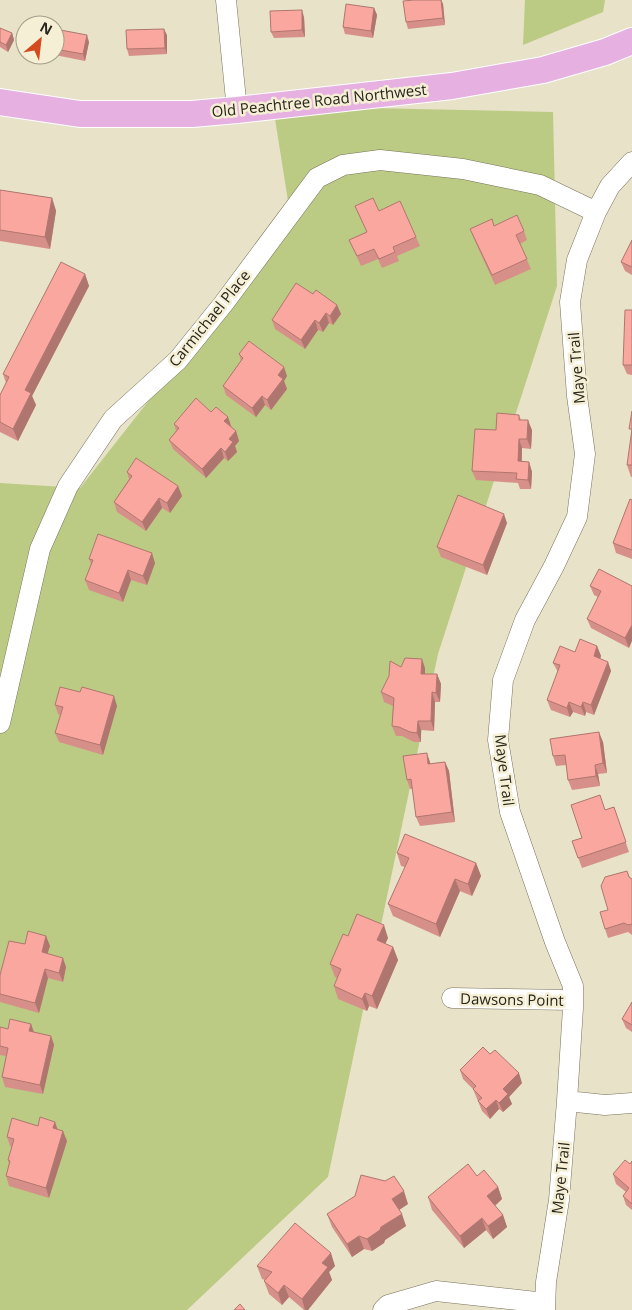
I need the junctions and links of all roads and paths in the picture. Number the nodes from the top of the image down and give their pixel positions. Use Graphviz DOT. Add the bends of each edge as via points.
graph roads {
  1 [pos="226,0"];
  2 [pos="632,41"];
  3 [pos="0,102"];
  4 [pos="237,110"];
  5 [pos="632,162"];
  6 [pos="596,212"];
  7 [pos="0,723"];
  8 [pos="452,998"];
  9 [pos="573,1000"];
  10 [pos="568,1101"];
  11 [pos="632,1103"];
  12 [pos="545,1307"];
  13 [pos="383,1310"];
  1 -- 4 [label="street"];
  2 -- 4 [label="main road, Old Peachtree Road Northwest" via="534,72 452,86"];
  3 -- 4 [label="main road, Old Peachtree Road Northwest" via="80,114 192,114"];
  5 -- 6 [label="street, Maye Trail" via="610,186"];
  6 -- 7 [label="street, Carmichael Place" via="540,185 463,169 380,160 343,165 317,178 178,360 113,419 68,486 40,549"];
  6 -- 9 [label="street, Maye Trail" via="578,260 570,302 585,454 577,517 525,620 503,680 498,740 510,812 573,986"];
  8 -- 9 [label="street, Dawsons Point"];
  9 -- 10 [label="street, Maye Trail"];
  10 -- 11 [label="street" via="605,1105"];
  10 -- 12 [label="street, Maye Trail"];
  12 -- 13 [label="street" via="436,1291 388,1305"];
}
